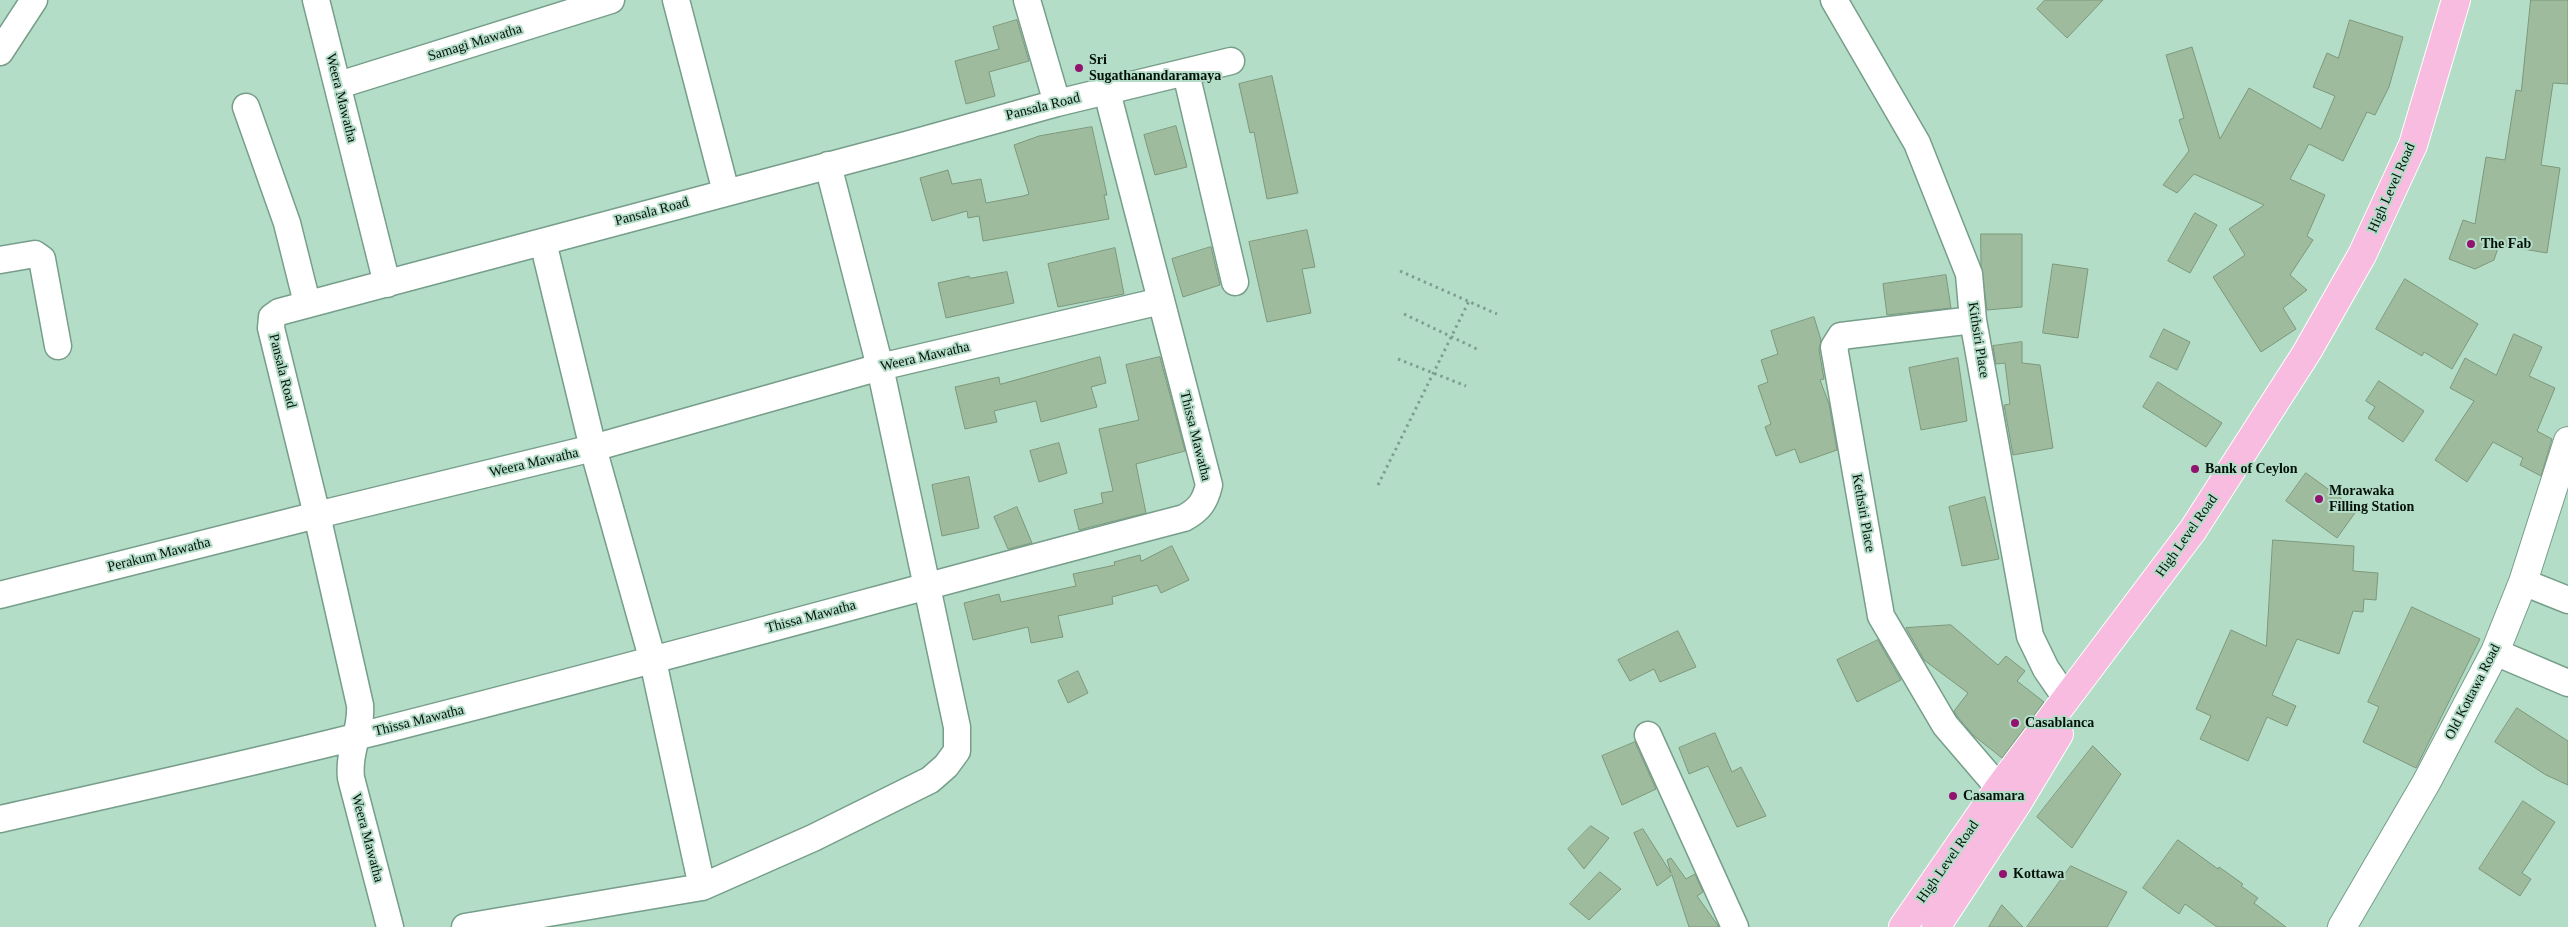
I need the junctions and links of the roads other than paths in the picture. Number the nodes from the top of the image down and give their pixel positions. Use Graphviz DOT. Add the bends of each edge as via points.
graph roads {
  1 [pos="34,0"];
  2 [pos="316,0"];
  3 [pos="611,0"];
  4 [pos="676,0"];
  5 [pos="1027,0"];
  6 [pos="1834,0"];
  7 [pos="2456,0"];
  8 [pos="2473,0"];
  9 [pos="0,52"];
  10 [pos="1231,62"];
  11 [pos="1186,73"];
  12 [pos="338,85"];
  13 [pos="1107,92"];
  14 [pos="1056,102"];
  15 [pos="246,107"];
  16 [pos="828,166"];
  17 [pos="726,192"];
  18 [pos="543,242"];
  19 [pos="0,260"];
  20 [pos="1235,282"];
  21 [pos="387,284"];
  22 [pos="1160,301"];
  23 [pos="307,303"];
  24 [pos="1973,320"];
  25 [pos="58,346"];
  26 [pos="880,367"];
  27 [pos="2568,441"];
  28 [pos="593,448"];
  29 [pos="317,515"];
  30 [pos="2523,582"];
  31 [pos="926,585"];
  32 [pos="0,595"];
  33 [pos="2568,600"];
  34 [pos="2495,652"];
  35 [pos="653,661"];
  36 [pos="2568,683"];
  37 [pos="2066,698"];
  38 [pos="1648,735"];
  39 [pos="355,737"];
  40 [pos="2000,788"];
  41 [pos="0,819"];
  42 [pos="702,887"];
  43 [pos="390,927"];
  44 [pos="465,927"];
  45 [pos="1735,927"];
  46 [pos="1903,927"];
  47 [pos="1936,927"];
  48 [pos="2342,927"];
  1 -- 9 [label="street"];
  2 -- 12 [label="street, Weera Mawatha"];
  3 -- 12 [label="street, Samagi Mawatha"];
  4 -- 17 [label="street"];
  5 -- 14 [label="street"];
  6 -- 24 [label="street, Kithsiri Place" via="1918,143 1969,274"];
  7 -- 37 [label="highway, High Level Road" via="2412,145 2362,255 2307,352 2193,530"];
  8 -- 47 [label="highway, High Level Road" via="2428,151 2376,262 2321,360 2206,539 2056,738"];
  10 -- 11 [label="street, Pansala Road"];
  11 -- 13 [label="street, Pansala Road"];
  11 -- 20 [label="street"];
  12 -- 21 [label="street, Weera Mawatha"];
  13 -- 14 [label="street, Pansala Road"];
  13 -- 22 [label="street, Thissa Mawatha"];
  14 -- 16 [label="street, Pansala Road"];
  15 -- 23 [label="street" via="287,224"];
  16 -- 17 [label="street, Pansala Road"];
  16 -- 26 [label="street"];
  17 -- 18 [label="street, Pansala Road"];
  18 -- 21 [label="street, Pansala Road"];
  18 -- 28 [label="street"];
  19 -- 25 [label="street" via="35,254 42,259"];
  21 -- 23 [label="street, Pansala Road"];
  22 -- 26 [label="street, Weera Mawatha"];
  22 -- 31 [label="street, Thissa Mawatha" via="1209,485 1205,500 1195,512 1184,518"];
  23 -- 29 [label="street, Pansala Road" via="279,312 272,317 271,328"];
  24 -- 37 [label="street, Kithsiri Place" via="2030,636 2046,669"];
  24 -- 40 [label="street, Kethsiri Place" via="1841,336 1834,347 1881,616 1945,725"];
  26 -- 28 [label="street, Weera Mawatha"];
  26 -- 31 [label="street"];
  27 -- 30 [label="street, Old Kottawa Road"];
  28 -- 29 [label="street, Weera Mawatha"];
  28 -- 35 [label="street"];
  29 -- 32 [label="street, Perakum Mawatha"];
  29 -- 39 [label="street, Weera Mawatha" via="360,705 361,718"];
  30 -- 33 [label="street"];
  30 -- 34 [label="street, Old Kottawa Road"];
  31 -- 35 [label="street, Thissa Mawatha"];
  31 -- 42 [label="street" via="957,727 957,751 946,766 930,780"];
  34 -- 36 [label="street"];
  34 -- 48 [label="street, Old Kottawa Road" via="2426,783"];
  35 -- 39 [label="street, Thissa Mawatha"];
  35 -- 42 [label="street"];
  37 -- 40 [label="highway, High Level Road"];
  38 -- 45 [label="street"];
  39 -- 41 [label="street, Thissa Mawatha"];
  39 -- 43 [label="street, Weera Mawatha" via="349,762 351,778"];
  40 -- 46 [label="highway, High Level Road"];
  42 -- 44 [label="street"];
}
